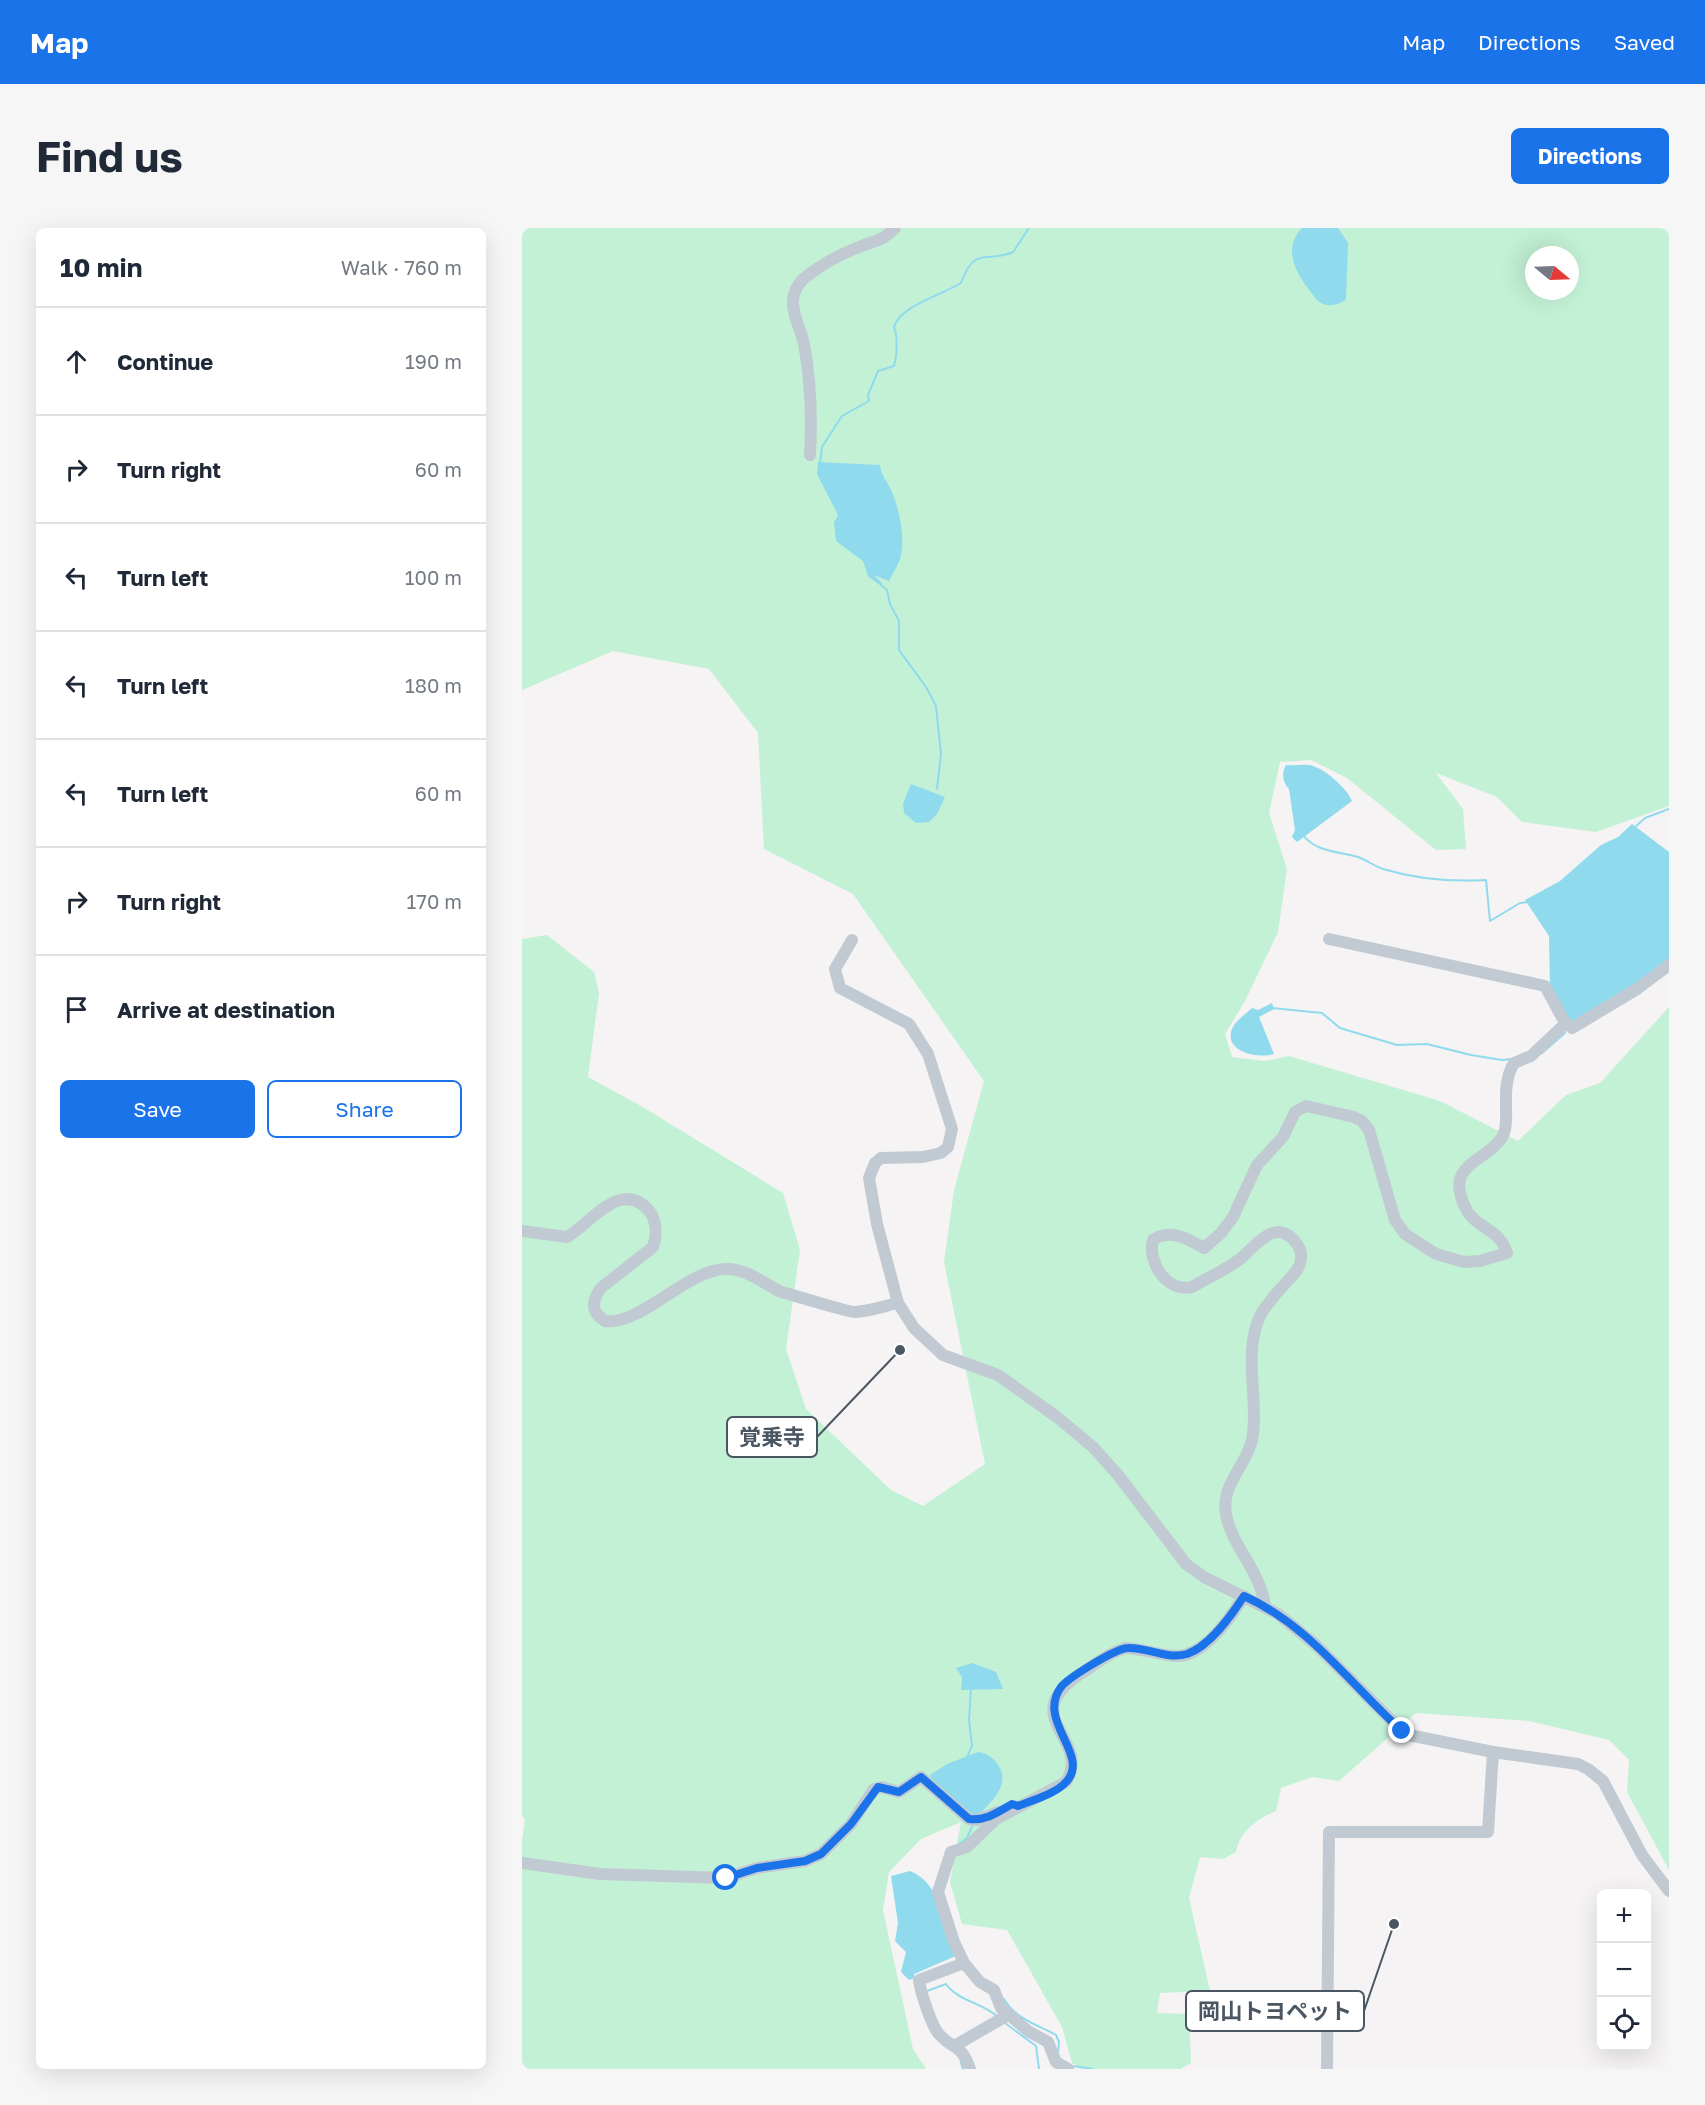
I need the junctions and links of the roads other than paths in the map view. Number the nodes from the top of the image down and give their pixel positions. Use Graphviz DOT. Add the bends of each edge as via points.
graph roads {
  1 [pos="895,228"];
  2 [pos="810,455"];
  3 [pos="1329,939"];
  4 [pos="852,940"];
  5 [pos="1669,965"];
  6 [pos="1566,1023"];
  7 [pos="522,1231"];
  8 [pos="898,1303"];
  9 [pos="1244,1596"];
  10 [pos="1265,1606"];
  11 [pos="1493,1752"];
  12 [pos="1018,1806"];
  13 [pos="522,1863"];
  14 [pos="1669,1891"];
  15 [pos="964,1963"];
  16 [pos="1008,2015"];
  17 [pos="957,2045"];
  18 [pos="970,2069"];
  19 [pos="1068,2069"];
  20 [pos="1327,2069"];
  1 -- 2 [label="street" via="879,242 841,255 815,271 798,284 795,292 793,307 804,342 810,384"];
  3 -- 6 [label="street" via="1545,986"];
  4 -- 8 [label="street" via="835,969 840,988 909,1024 928,1054 952,1129 948,1147 941,1153 880,1158 871,1170 877,1224"];
  5 -- 6 [label="street" via="1593,1017 1572,1028"];
  6 -- 10 [label="street" via="1531,1056 1514,1063 1504,1089 1506,1126 1501,1138 1463,1169 1460,1178 1460,1192 1471,1218 1500,1237 1507,1253 1480,1262 1464,1262 1436,1254 1405,1234 1395,1220 1369,1130 1354,1117 1306,1106 1295,1112 1277,1145 1257,1165 1233,1217 1204,1248 1171,1233 1153,1240 1152,1258 1162,1275 1184,1289 1241,1258 1270,1233 1292,1239 1301,1251 1298,1270 1260,1315 1252,1350 1253,1435 1225,1499 1226,1515 1263,1587"];
  7 -- 8 [label="street" via="567,1237 614,1201 635,1202 651,1213 656,1231 653,1247 595,1296 595,1312 605,1321 622,1320 706,1273 722,1269 745,1272 786,1294 849,1312"];
  8 -- 9 [label="street" via="914,1328 943,1355 1019,1387 1084,1440 1118,1475 1186,1564"];
  9 -- 10 [label="street"];
  9 -- 12 [label="street" via="1197,1650 1179,1656 1126,1648 1062,1685 1054,1700 1053,1714 1073,1760 1072,1772 1056,1789"];
  10 -- 11 [label="street" via="1316,1645 1402,1731"];
  11 -- 14 [label="street" via="1578,1764 1596,1774 1642,1855"];
  11 -- 20 [label="street" via="1488,1833 1329,1832"];
  12 -- 13 [label="street" via="1012,1804 990,1816 973,1819 921,1777 899,1792 874,1789 851,1824 821,1854 805,1861 757,1868 726,1878 600,1874"];
  12 -- 15 [label="street" via="996,1819 967,1847 951,1852 938,1892"];
  15 -- 16 [label="street" via="980,1982 994,1990"];
  15 -- 17 [label="street" via="919,1980 935,2029"];
  16 -- 17 [label="street"];
  16 -- 19 [label="street" via="1048,2042 1056,2062"];
  17 -- 18 [label="street"];
}
